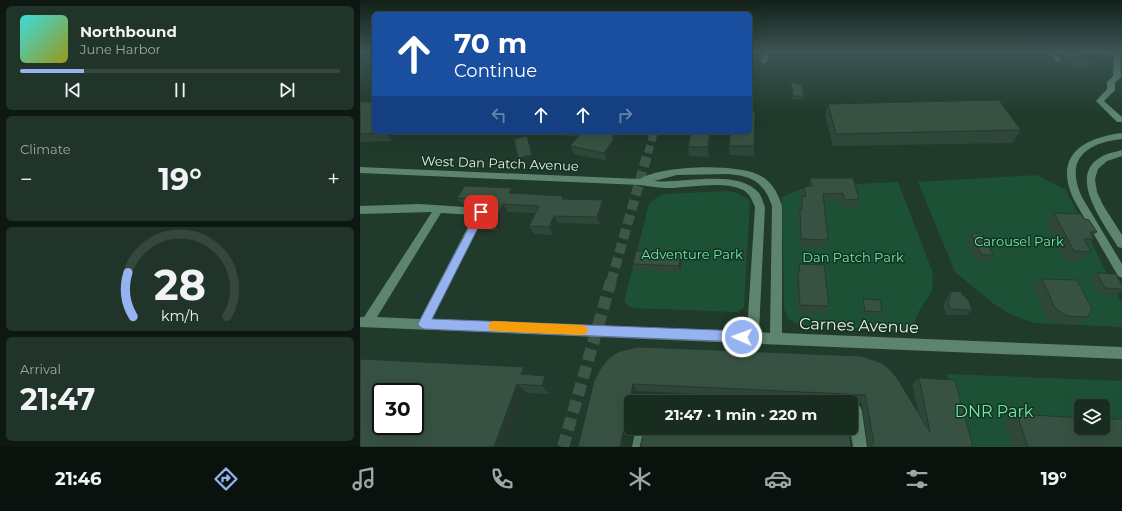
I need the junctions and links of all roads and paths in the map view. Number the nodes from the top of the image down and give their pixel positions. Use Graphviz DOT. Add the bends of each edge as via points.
graph roads {
  1 [pos="1117,73"];
  2 [pos="1120,120"];
  3 [pos="1122,136"];
  4 [pos="1101,139"];
  5 [pos="1120,153"];
  6 [pos="360,170"];
  7 [pos="640,182"];
  8 [pos="439,209"];
  9 [pos="360,210"];
  10 [pos="1122,244"];
  11 [pos="1122,273"];
  12 [pos="364,322"];
  13 [pos="424,324"];
  14 [pos="753,337"];
  15 [pos="776,338"];
  16 [pos="1122,353"];
  17 [pos="858,433"];
  18 [pos="642,435"];
  19 [pos="639,447"];
  20 [pos="860,447"];
  1 -- 2 [label="street" via="1117,77 1111,82 1111,90 1100,101"];
  3 -- 4 [label="street"];
  4 -- 5 [label="street"];
  4 -- 11 [label="street" via="1080,150 1074,157 1071,175 1077,196"];
  5 -- 10 [label="street" via="1098,163 1090,178 1096,202"];
  6 -- 7 [label="street, West Dan Patch Avenue"];
  7 -- 14 [label="street, West Dan Patch Avenue" via="667,185 731,182 746,186 757,195 760,207"];
  7 -- 15 [label="street, West Dan Patch Avenue" via="668,173 723,170 742,172 758,178 772,191 777,206"];
  8 -- 9 [label="street"];
  8 -- 12 [label="street"];
  8 -- 13 [label="street" via="481,212"];
  12 -- 13 [label="street, Carnes Avenue"];
  13 -- 14 [label="street, Carnes Avenue"];
  14 -- 15 [label="street, Carnes Avenue"];
  15 -- 16 [label="street, Carnes Avenue"];
  17 -- 20 [label="street"];
  18 -- 19 [label="street"];
}
